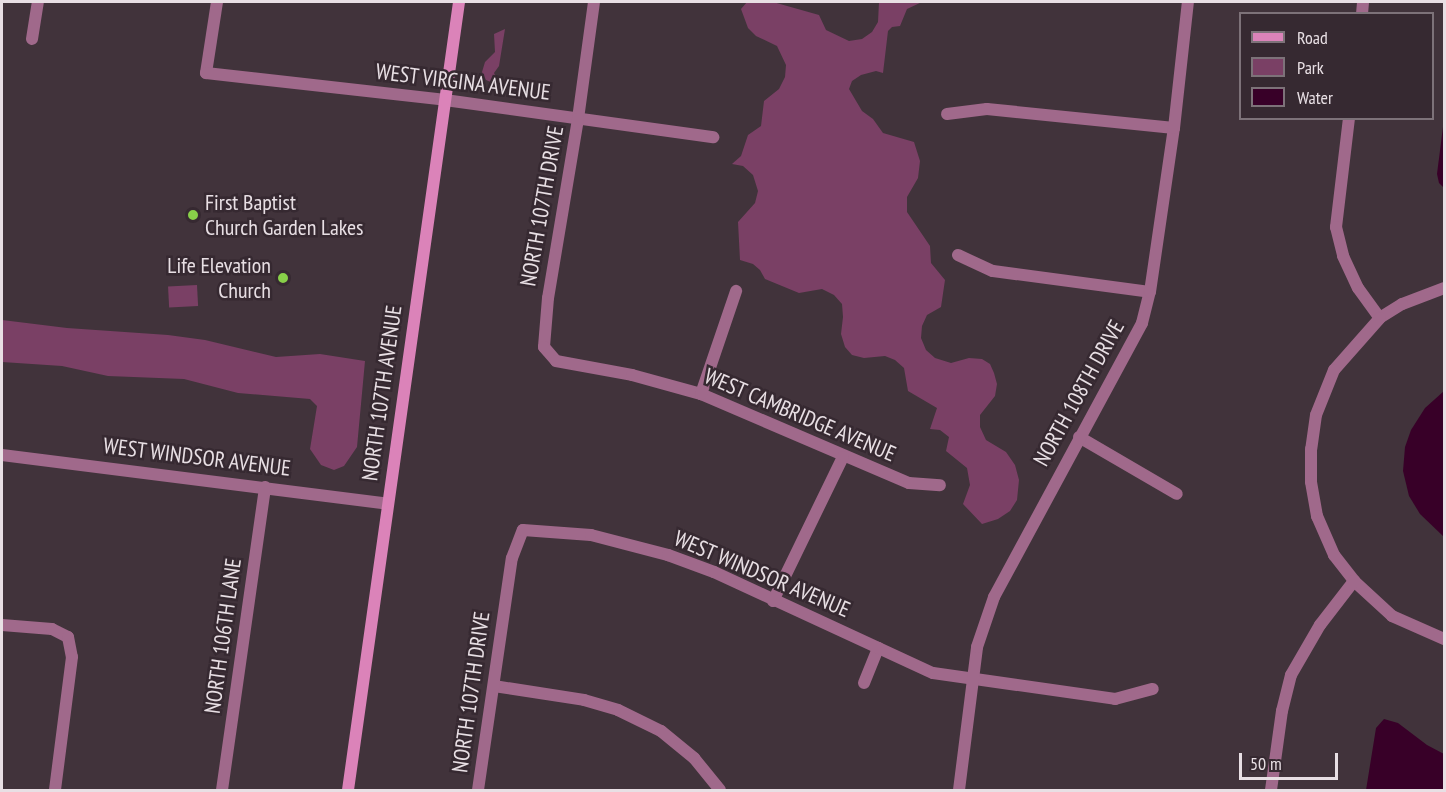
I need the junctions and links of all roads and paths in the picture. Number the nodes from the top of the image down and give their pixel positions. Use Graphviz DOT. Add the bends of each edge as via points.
graph roads {
  1 [pos="38,2"];
  2 [pos="216,2"];
  3 [pos="459,2"];
  4 [pos="594,2"];
  5 [pos="1188,2"];
  6 [pos="32,39"];
  7 [pos="445,100"];
  8 [pos="947,114"];
  9 [pos="578,119"];
  10 [pos="1349,120"];
  11 [pos="1173,128"];
  12 [pos="713,137"];
  13 [pos="958,255"];
  14 [pos="1444,288"];
  15 [pos="736,291"];
  16 [pos="1150,292"];
  17 [pos="1380,318"];
  18 [pos="544,347"];
  19 [pos="701,394"];
  20 [pos="1079,437"];
  21 [pos="2,455"];
  22 [pos="843,457"];
  23 [pos="940,485"];
  24 [pos="265,487"];
  25 [pos="1176,494"];
  26 [pos="388,504"];
  27 [pos="523,530"];
  28 [pos="1354,581"];
  29 [pos="773,601"];
  30 [pos="2,625"];
  31 [pos="1444,639"];
  32 [pos="878,648"];
  33 [pos="973,680"];
  34 [pos="864,683"];
  35 [pos="494,686"];
  36 [pos="1154,689"];
  37 [pos="55,790"];
  38 [pos="222,790"];
  39 [pos="348,790"];
  40 [pos="478,790"];
  41 [pos="720,790"];
  42 [pos="959,790"];
  43 [pos="1272,790"];
  1 -- 6 [label="street"];
  2 -- 7 [label="street, WEST VIRGINA AVENUE" via="207,73"];
  3 -- 7 [label="main road, NORTH 107TH AVENUE"];
  4 -- 9 [label="street, NORTH 107TH DRIVE"];
  5 -- 11 [label="street, NORTH 108TH DRIVE"];
  7 -- 9 [label="street, WEST VIRGINA AVENUE"];
  7 -- 26 [label="main road, NORTH 107TH AVENUE"];
  8 -- 11 [label="street" via="987,109"];
  9 -- 12 [label="street, WEST VIRGINA AVENUE"];
  9 -- 18 [label="street, NORTH 107TH DRIVE" via="548,298"];
  10 -- 17 [label="street" via="1336,227 1342,256 1358,288"];
  11 -- 16 [label="street, NORTH 108TH DRIVE"];
  13 -- 16 [label="street" via="993,272"];
  14 -- 17 [label="street" via="1402,304"];
  15 -- 19 [label="street"];
  16 -- 20 [label="street, NORTH 108TH DRIVE" via="1142,323"];
  17 -- 28 [label="street" via="1334,370 1316,415 1311,449 1317,516 1334,555"];
  18 -- 19 [label="street, WEST CAMBRIDGE AVENUE" via="556,361 632,375"];
  19 -- 22 [label="street, WEST CAMBRIDGE AVENUE"];
  20 -- 25 [label="street"];
  20 -- 33 [label="street, NORTH 108TH DRIVE" via="994,597 977,647"];
  21 -- 24 [label="street, WEST WINDSOR AVENUE"];
  22 -- 23 [label="street, WEST CAMBRIDGE AVENUE" via="909,483"];
  22 -- 29 [label="street"];
  24 -- 26 [label="street, WEST WINDSOR AVENUE"];
  24 -- 38 [label="street, NORTH 106TH LANE"];
  26 -- 39 [label="main road, NORTH 107TH AVENUE"];
  27 -- 29 [label="street, WEST WINDSOR AVENUE" via="591,535 630,543 714,572"];
  27 -- 35 [label="street, NORTH 107TH DRIVE" via="512,558"];
  28 -- 31 [label="street" via="1392,616"];
  28 -- 43 [label="street" via="1320,625 1291,675 1282,711"];
  29 -- 32 [label="street, WEST WINDSOR AVENUE"];
  30 -- 37 [label="street" via="52,629 68,637 72,657"];
  32 -- 33 [label="street, WEST WINDSOR AVENUE" via="933,673"];
  32 -- 34 [label="street"];
  33 -- 36 [label="street, WEST WINDSOR AVENUE" via="1115,699"];
  33 -- 42 [label="street, NORTH 108TH DRIVE"];
  35 -- 40 [label="street, NORTH 107TH DRIVE"];
  35 -- 41 [label="street" via="584,700 618,710 662,731 694,758"];
}
